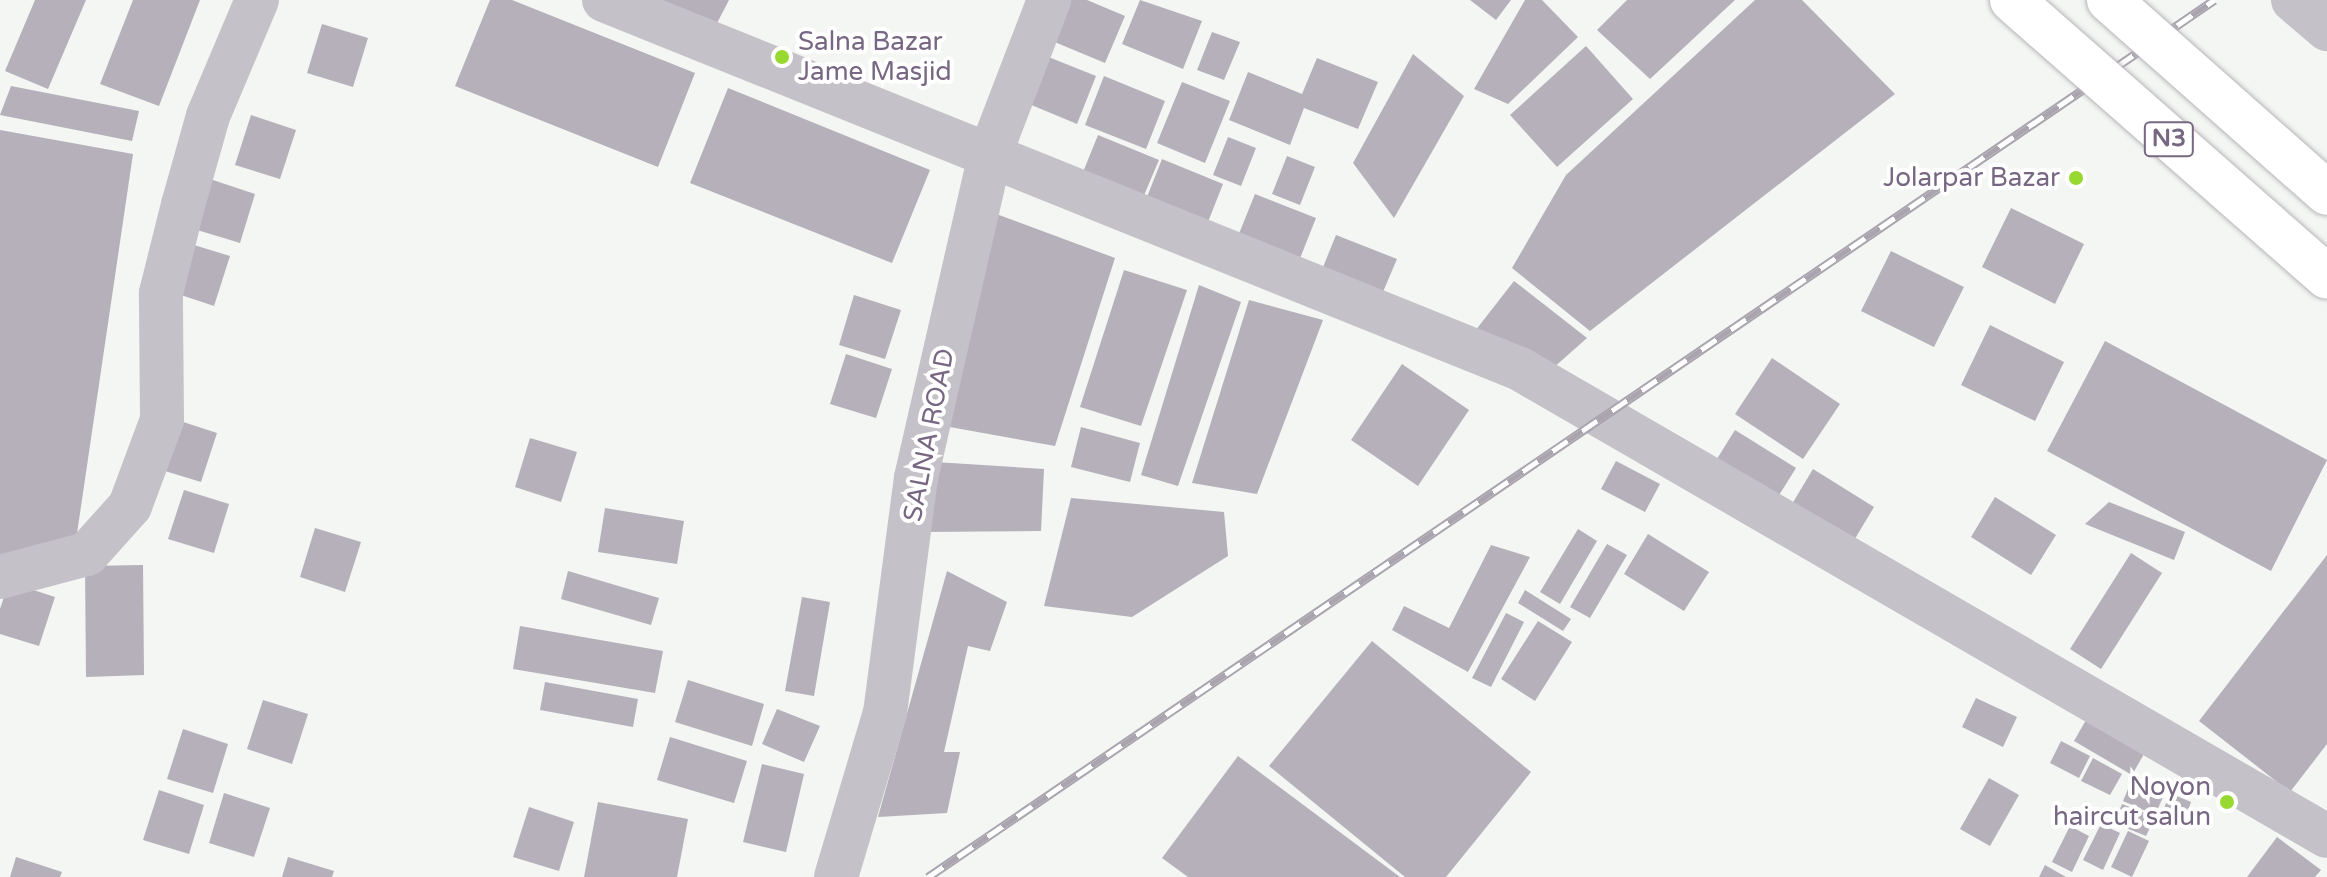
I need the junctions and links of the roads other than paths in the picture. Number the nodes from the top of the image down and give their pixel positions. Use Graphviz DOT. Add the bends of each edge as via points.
graph roads {
  1 [pos="257,0"];
  2 [pos="604,0"];
  3 [pos="1049,0"];
  4 [pos="2012,0"];
  5 [pos="2109,0"];
  6 [pos="2293,0"];
  7 [pos="2327,29"];
  8 [pos="990,154"];
  9 [pos="2327,193"];
  10 [pos="2327,277"];
  11 [pos="0,577"];
  12 [pos="2327,836"];
  13 [pos="836,877"];
  1 -- 11 [label="street" via="208,116 175,234 161,293 162,420 130,506 87,554"];
  2 -- 8 [label="street"];
  3 -- 8 [label="street, SALNA ROAD"];
  4 -- 10 [label="highway, N3, bridge"];
  5 -- 9 [label="highway, N3, bridge"];
  6 -- 7 [label="street"];
  8 -- 12 [label="street" via="1520,369"];
  8 -- 13 [label="street, SALNA ROAD" via="916,478 885,713"];
}
